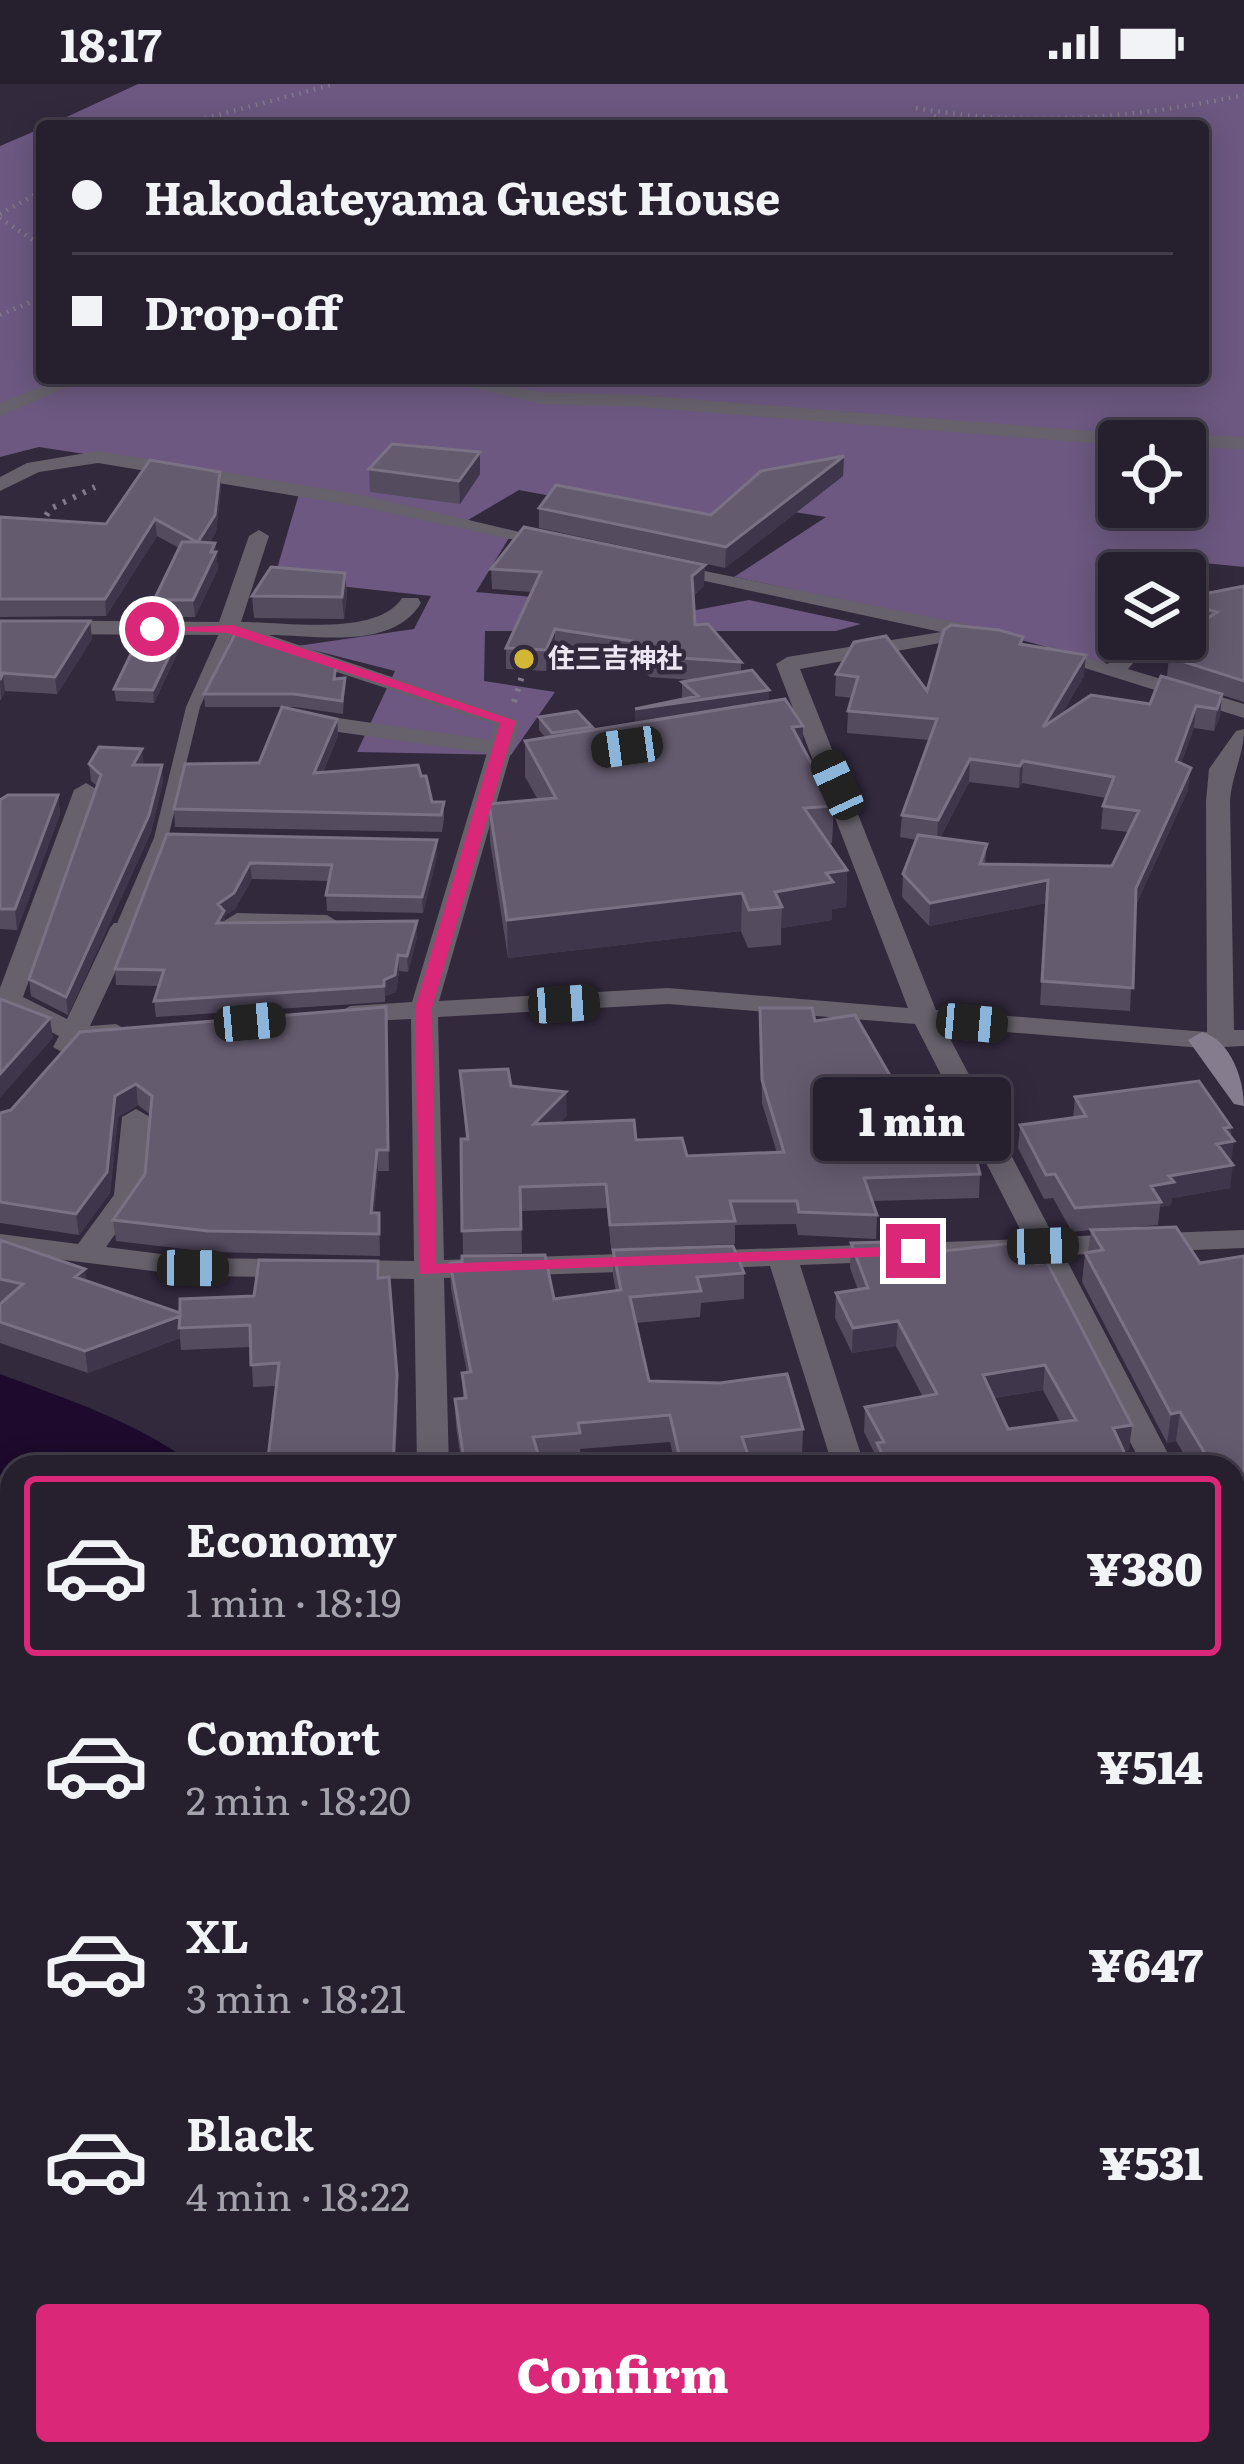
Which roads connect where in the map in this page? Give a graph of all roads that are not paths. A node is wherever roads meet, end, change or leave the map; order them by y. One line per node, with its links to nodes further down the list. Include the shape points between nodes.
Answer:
1 (65, 384): 3 (street)
2 (476, 384): 4 (street, via 576,402)
3 (0, 410)
4 (1244, 443)
5 (1, 494): 7 (street, via 34,467 98,457)
6 (259, 536): 13 (street)
7 (589, 550)
8 (634, 560): 14 (street)
9 (1241, 597): 10 (street)
10 (1206, 602)
11 (410, 603): 13 (street, via 395,622 370,628)
12 (0, 627): 13 (street)
13 (228, 628): 20 (street, via 508,721); 26 (lane, via 194,707 173,838)
14 (975, 633): 16 (street); 30 (street, via 787,664 807,707 795,722 837,785)
15 (1124, 660): 16 (street)
16 (1114, 671): 17 (street)
17 (1244, 711)
18 (294, 718): 20 (street)
19 (1244, 736): 22 (street, via 1222,769)
20 (502, 760): 28 (street, via 459,845 435,926)
21 (86, 790): 27 (street)
22 (1217, 891): 23 (street); 33 (street)
23 (1244, 895)
24 (237, 921): 25 (street)
25 (354, 924)
26 (123, 928): 32 (street)
27 (4, 998): 32 (street)
28 (424, 1008): 29 (street); 30 (street, via 668,996); 42 (street)
29 (331, 1015)
30 (926, 1019): 33 (street); 39 (street)
31 (146, 1030): 32 (street)
32 (77, 1035): 34 (street)
33 (1222, 1039): 35 (street)
34 (46, 1071)
35 (1244, 1098)
36 (136, 1117): 40 (street, via 128,1195)
37 (1244, 1240): 39 (street)
38 (0, 1243): 40 (street)
39 (1043, 1246): 41 (street); 45 (street)
40 (85, 1255): 42 (street, via 193,1268)
41 (782, 1257): 42 (street); 44 (street)
42 (426, 1270): 43 (street)
43 (433, 1455)
44 (845, 1455)
45 (1153, 1455)

